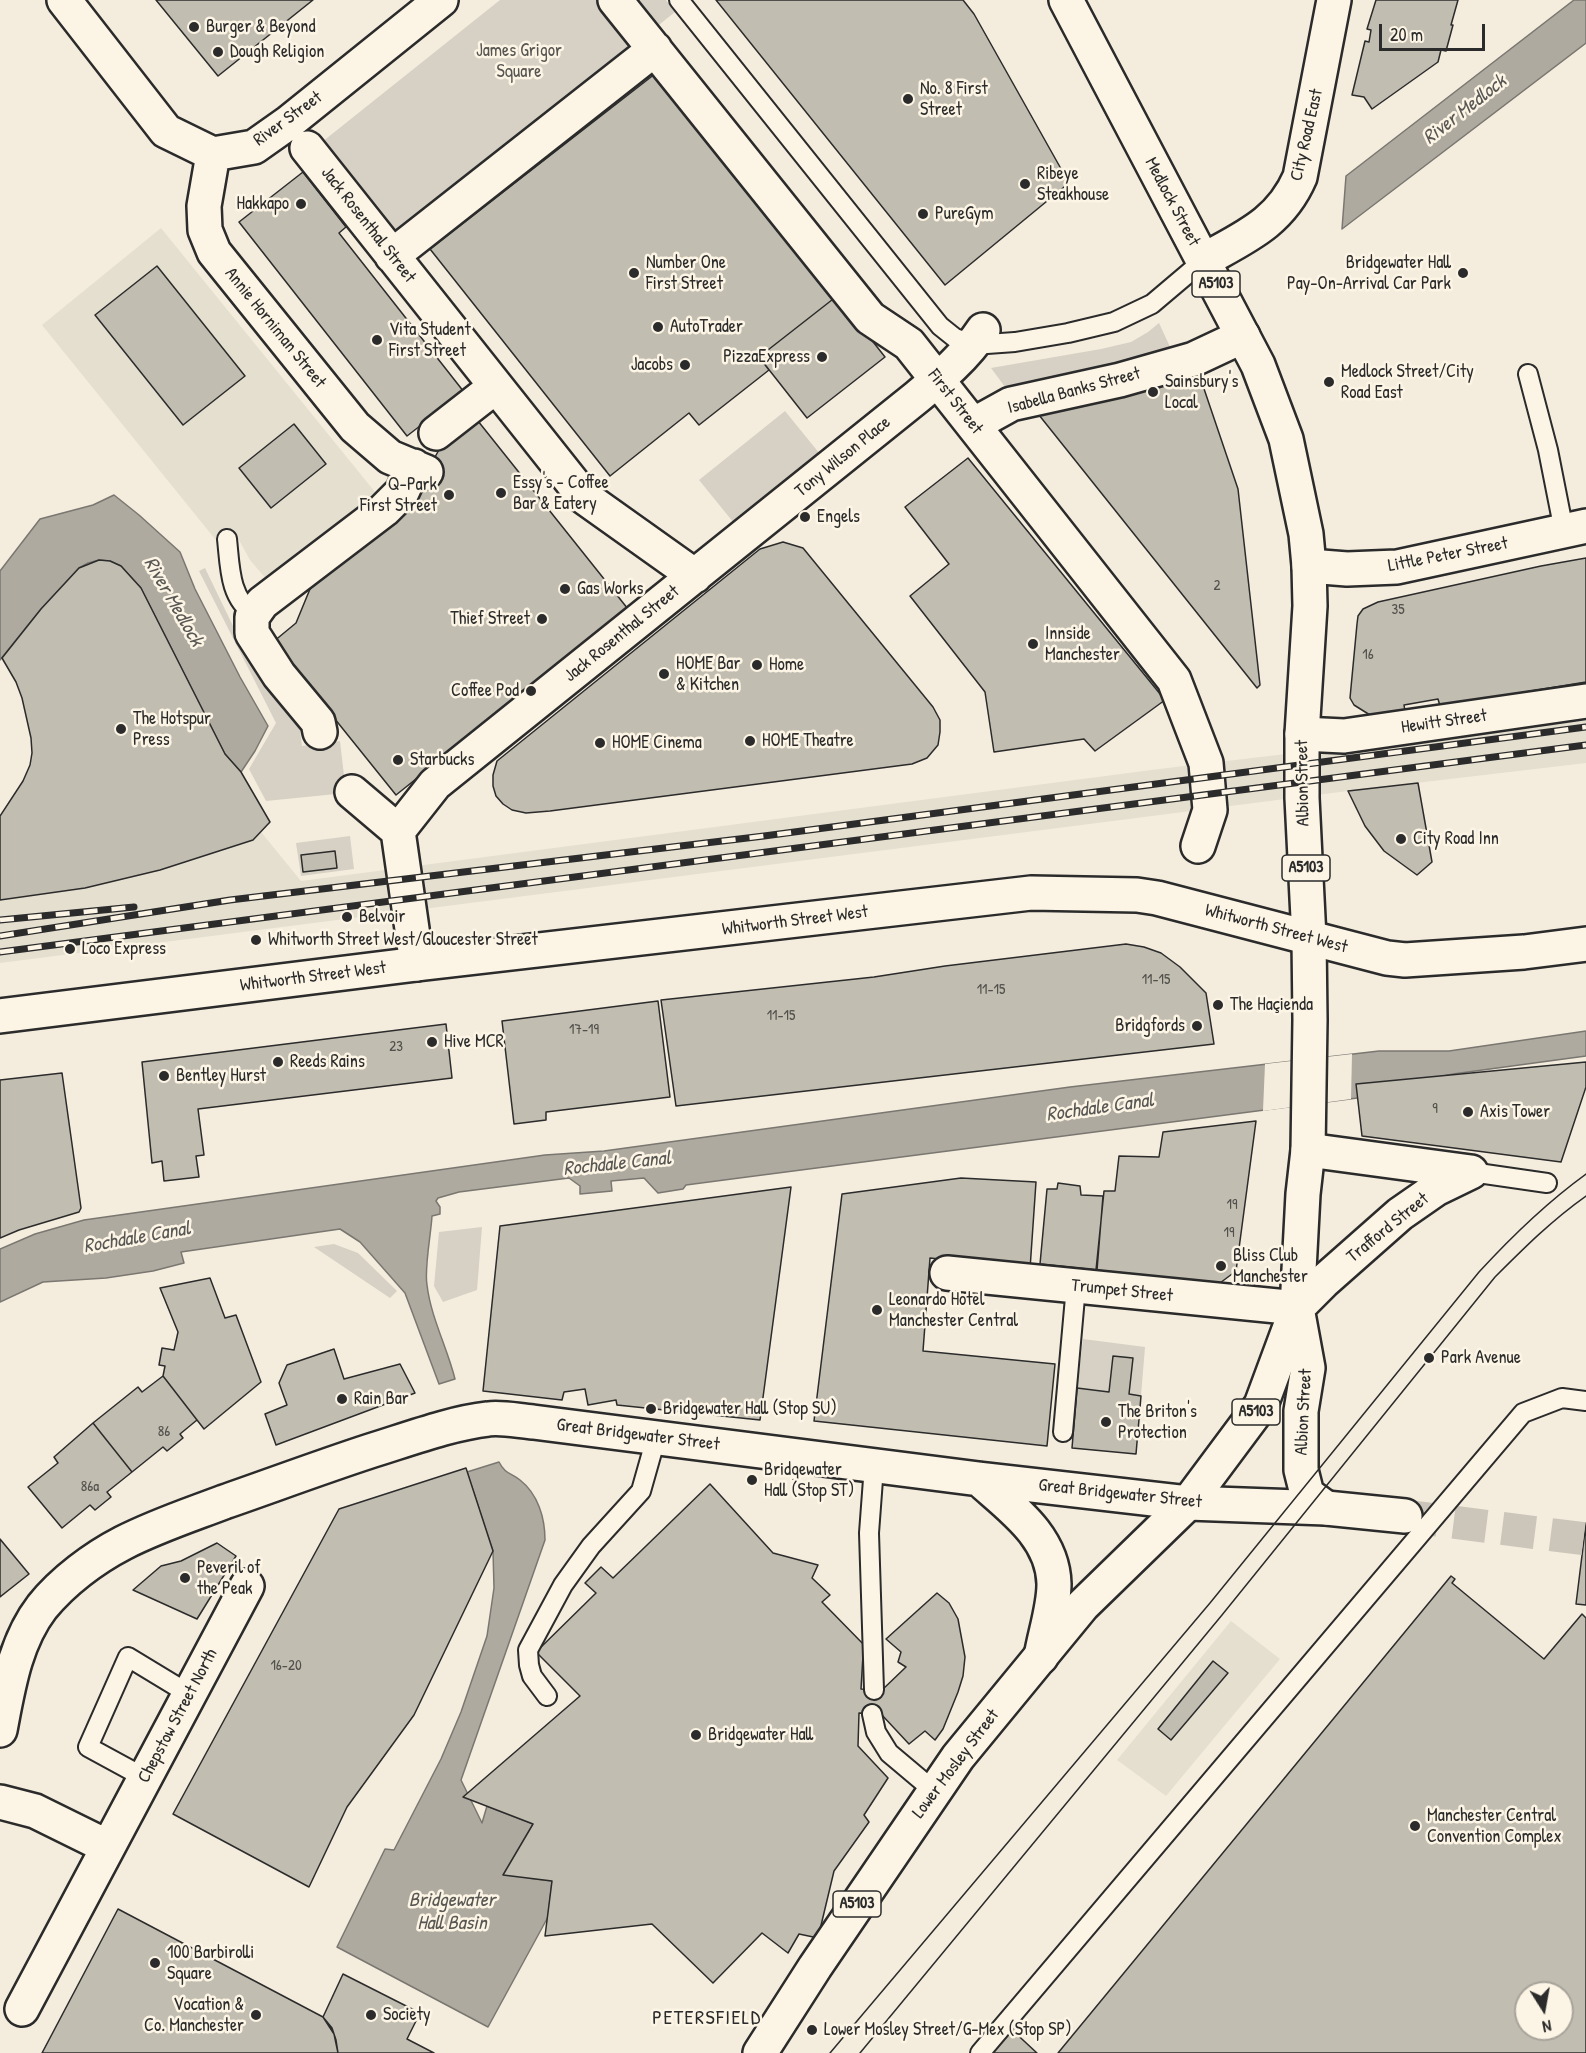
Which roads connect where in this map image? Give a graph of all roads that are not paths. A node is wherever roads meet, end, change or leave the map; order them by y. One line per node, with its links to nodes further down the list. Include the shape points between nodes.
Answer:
1 (64, 0): 9 (street, via 166,131)
2 (441, 0): 9 (street, River Street, via 254,147)
3 (615, 0): 7 (street, First Street)
4 (679, 0): 13 (lane, via 940,326 955,339)
5 (1066, 0): 11 (street, Medlock Street / A5103)
6 (1334, 0): 11 (street, City Road East, via 1300,177 1294,191 1286,204 1259,228)
7 (655, 50): 10 (street); 15 (street, First Street, via 870,318 909,344)
8 (308, 148): 10 (street, Jack Rosenthal Street)
9 (213, 153): 24 (street, Annie Horniman Street, via 204,206 205,230 214,252 355,427 390,457 420,469 384,510 262,603)
10 (392, 256): 16 (street, Jack Rosenthal Street)
11 (1204, 260): 12 (street, Medlock Street / A5103); 13 (lane, via 1152,304 1114,322 1015,342)
12 (1243, 336): 17 (street, Isabella Banks Street, via 1194,359 1011,404); 19 (street, Medlock Street / A5103)
13 (978, 338): 15 (street, Tony Wilson Place)
14 (1528, 374): 20 (lane, via 1548,450)
15 (938, 380): 17 (street, First Street); 23 (street, Tony Wilson Place)
16 (495, 387): 18 (street); 23 (street, Jack Rosenthal Street, via 584,497)
17 (974, 425): 30 (street, First Street, via 1174,680 1206,763 1210,810)
18 (436, 433)
19 (1286, 439): 22 (street, Albion Street / A5103)
20 (1575, 528): 22 (street, Little Peter Street, via 1397,567)
21 (227, 539): 24 (lane, via 230,578 239,600)
22 (1309, 566): 27 (street, Albion Street / A5103)
23 (695, 576): 29 (street, Jack Rosenthal Street, via 435,784)
24 (254, 614): 26 (street, via 252,633 258,644 310,710)
25 (1586, 701): 27 (street, Hewitt Street, via 1344,736)
26 (320, 732)
27 (1302, 734): 31 (street, Albion Street / A5103)
28 (352, 792): 29 (street)
29 (398, 831): 33 (street)
30 (1198, 846)
31 (1310, 938): 32 (street, Whitworth Street West, via 1406,960); 33 (street, Whitworth Street West, via 1157,898 1031,893); 35 (street, Albion Street / A5103)
32 (1586, 944)
33 (417, 964): 34 (street, Whitworth Street West)
34 (0, 1016)
35 (1308, 1150): 36 (street, Trafford Street); 40 (street, Albion Street / A5103)
36 (1471, 1172): 37 (lane); 40 (street, Trafford Street, via 1436,1189 1400,1214)
37 (1547, 1183)
38 (947, 1273): 39 (street, Trumpet Street)
39 (1076, 1286): 40 (street, Trumpet Street); 42 (lane)
40 (1297, 1308): 46 (street, Albion Street / A5103, via 1261,1405); 47 (street, Albion Street, via 1308,1368 1301,1411 1301,1470 1307,1494)
41 (1586, 1401): 62 (lane, via 1562,1398 1523,1413)
42 (1063, 1432)
43 (656, 1438): 44 (street, Great Bridgewater Street); 53 (lane, via 641,1491 591,1546 563,1585 528,1650 532,1676); 55 (street, Great Bridgewater Street, via 488,1419 440,1429 328,1465 167,1523 92,1562 43,1607 21,1644)
44 (874, 1466): 45 (street, Great Bridgewater Street); 51 (lane, via 869,1544)
45 (979, 1479): 46 (street, Great Bridgewater Street); 50 (street, via 1028,1523 1047,1553 1054,1584)
46 (1188, 1503): 47 (street, Great Bridgewater Street); 50 (street, Lower Mosley Street / A5103, via 1083,1605)
47 (1326, 1508): 48 (street, Great Bridgewater Street)
48 (1405, 1516)
49 (247, 1586): 52 (street, Chepstow Street North)
50 (1041, 1657): 57 (street, Lower Mosley Street / A5103)
51 (874, 1690)
52 (189, 1694): 56 (street, Chepstow Street North); 56 (lane, via 128,1657 88,1747)
53 (547, 1696)
54 (872, 1714): 57 (lane, via 876,1732 889,1753)
55 (0, 1731)
56 (145, 1778): 59 (street, Chepstow Street North)
57 (933, 1790): 61 (street, Lower Mosley Street / A5103)
58 (0, 1802): 59 (street, via 35,1811)
59 (108, 1847): 60 (street, Chepstow Street North)
60 (22, 2009)
61 (760, 2053)
62 (980, 2053)

